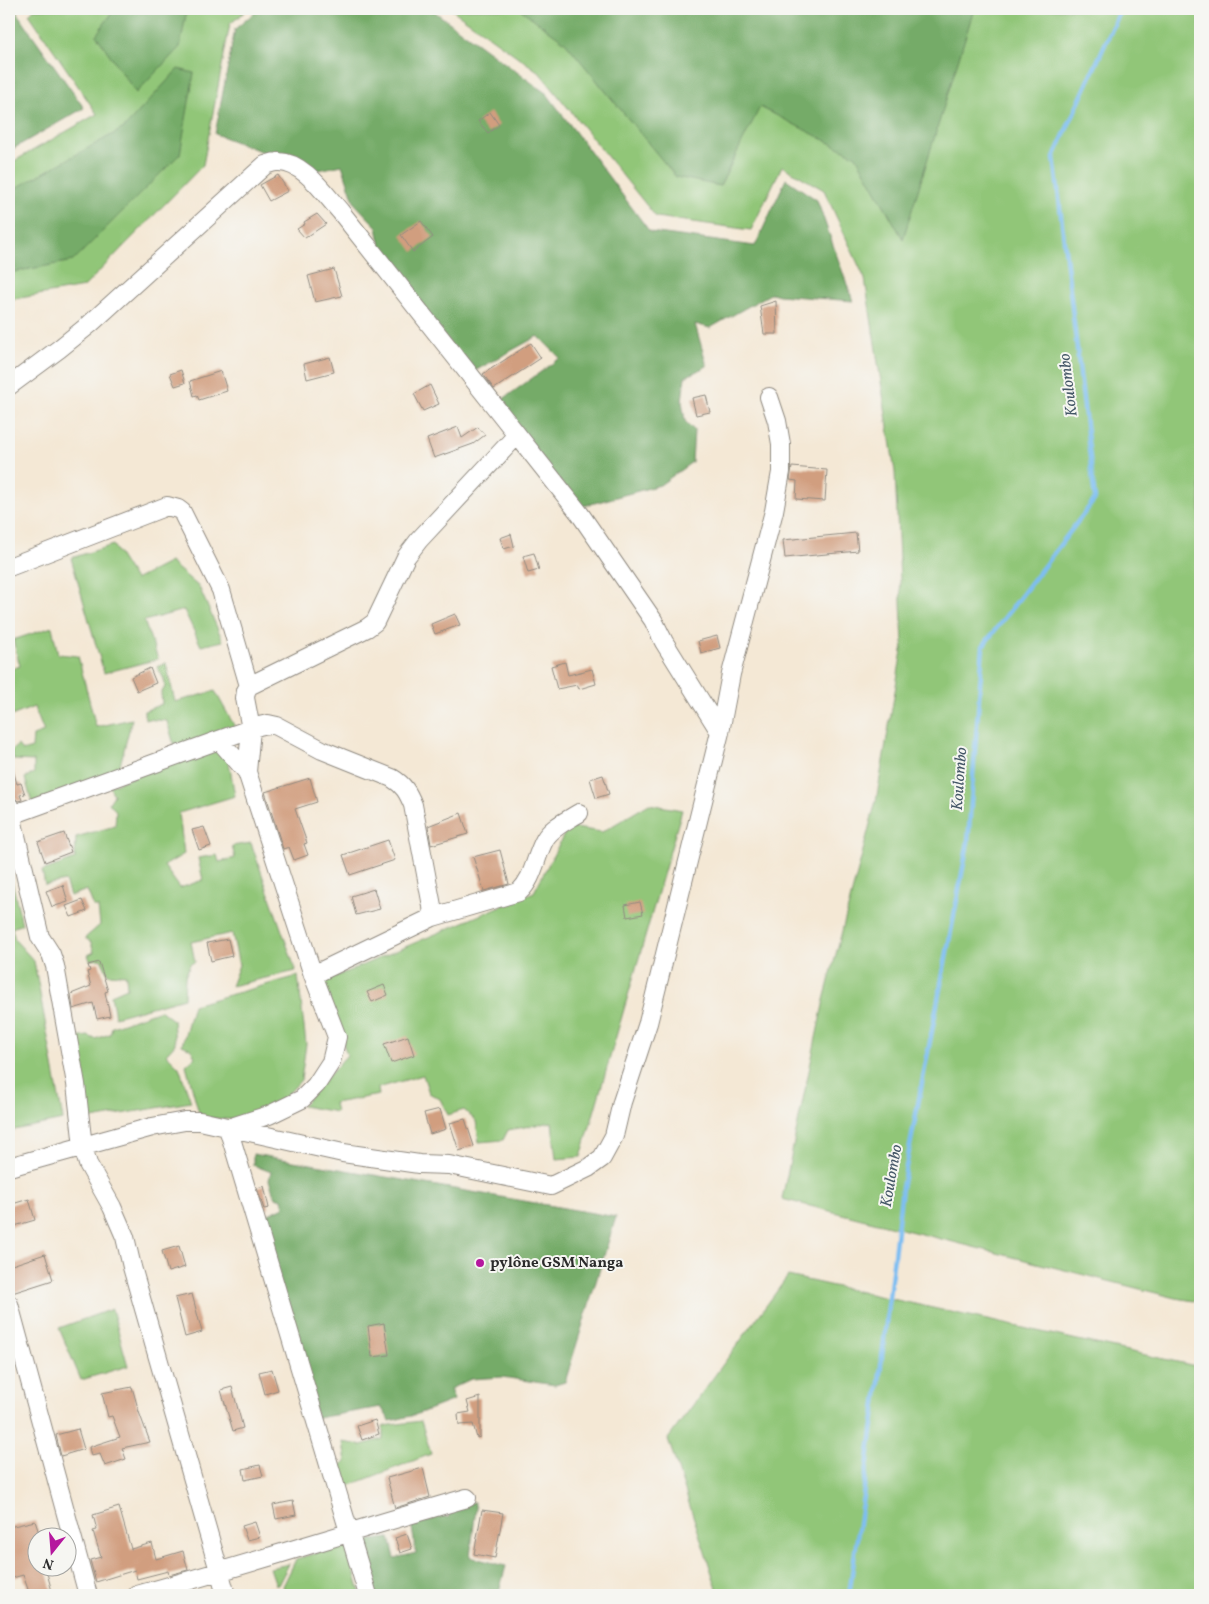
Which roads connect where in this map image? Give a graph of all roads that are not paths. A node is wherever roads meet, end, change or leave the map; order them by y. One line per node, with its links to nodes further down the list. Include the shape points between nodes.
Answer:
1 (9, 386): 3 (street, via 90,324 265,165 277,162 299,169 315,181)
2 (769, 397): 7 (street, via 781,444 780,472 774,511 731,674)
3 (517, 435): 5 (street, via 406,557 375,622); 7 (street, via 597,537 654,620 664,642)
4 (9, 567): 5 (street, via 167,506 178,509 221,590)
5 (248, 686): 6 (street, via 245,698)
6 (250, 729): 8 (street); 9 (street); 12 (street, via 268,724 277,726 322,750 402,784 413,805)
7 (720, 732): 14 (street, via 648,1023 614,1136 602,1158 551,1186 449,1165 344,1153)
8 (219, 740): 9 (street); 10 (street)
9 (247, 772): 13 (street)
10 (10, 812): 15 (street, via 40,937 56,966)
11 (579, 813): 12 (street, via 545,838 530,876 519,892)
12 (433, 917): 13 (street)
13 (313, 975): 14 (street, via 337,1037 331,1062 302,1099 269,1115)
14 (228, 1128): 15 (street, via 185,1121); 19 (street)
15 (83, 1147): 16 (street); 20 (street, via 88,1164 125,1237)
16 (9, 1167)
17 (9, 1304): 21 (street)
18 (467, 1498): 19 (street)
19 (349, 1532): 20 (street); 24 (street)
20 (220, 1573): 22 (street); 23 (street)
21 (88, 1595)
22 (137, 1595)
23 (226, 1595)
24 (368, 1595)

